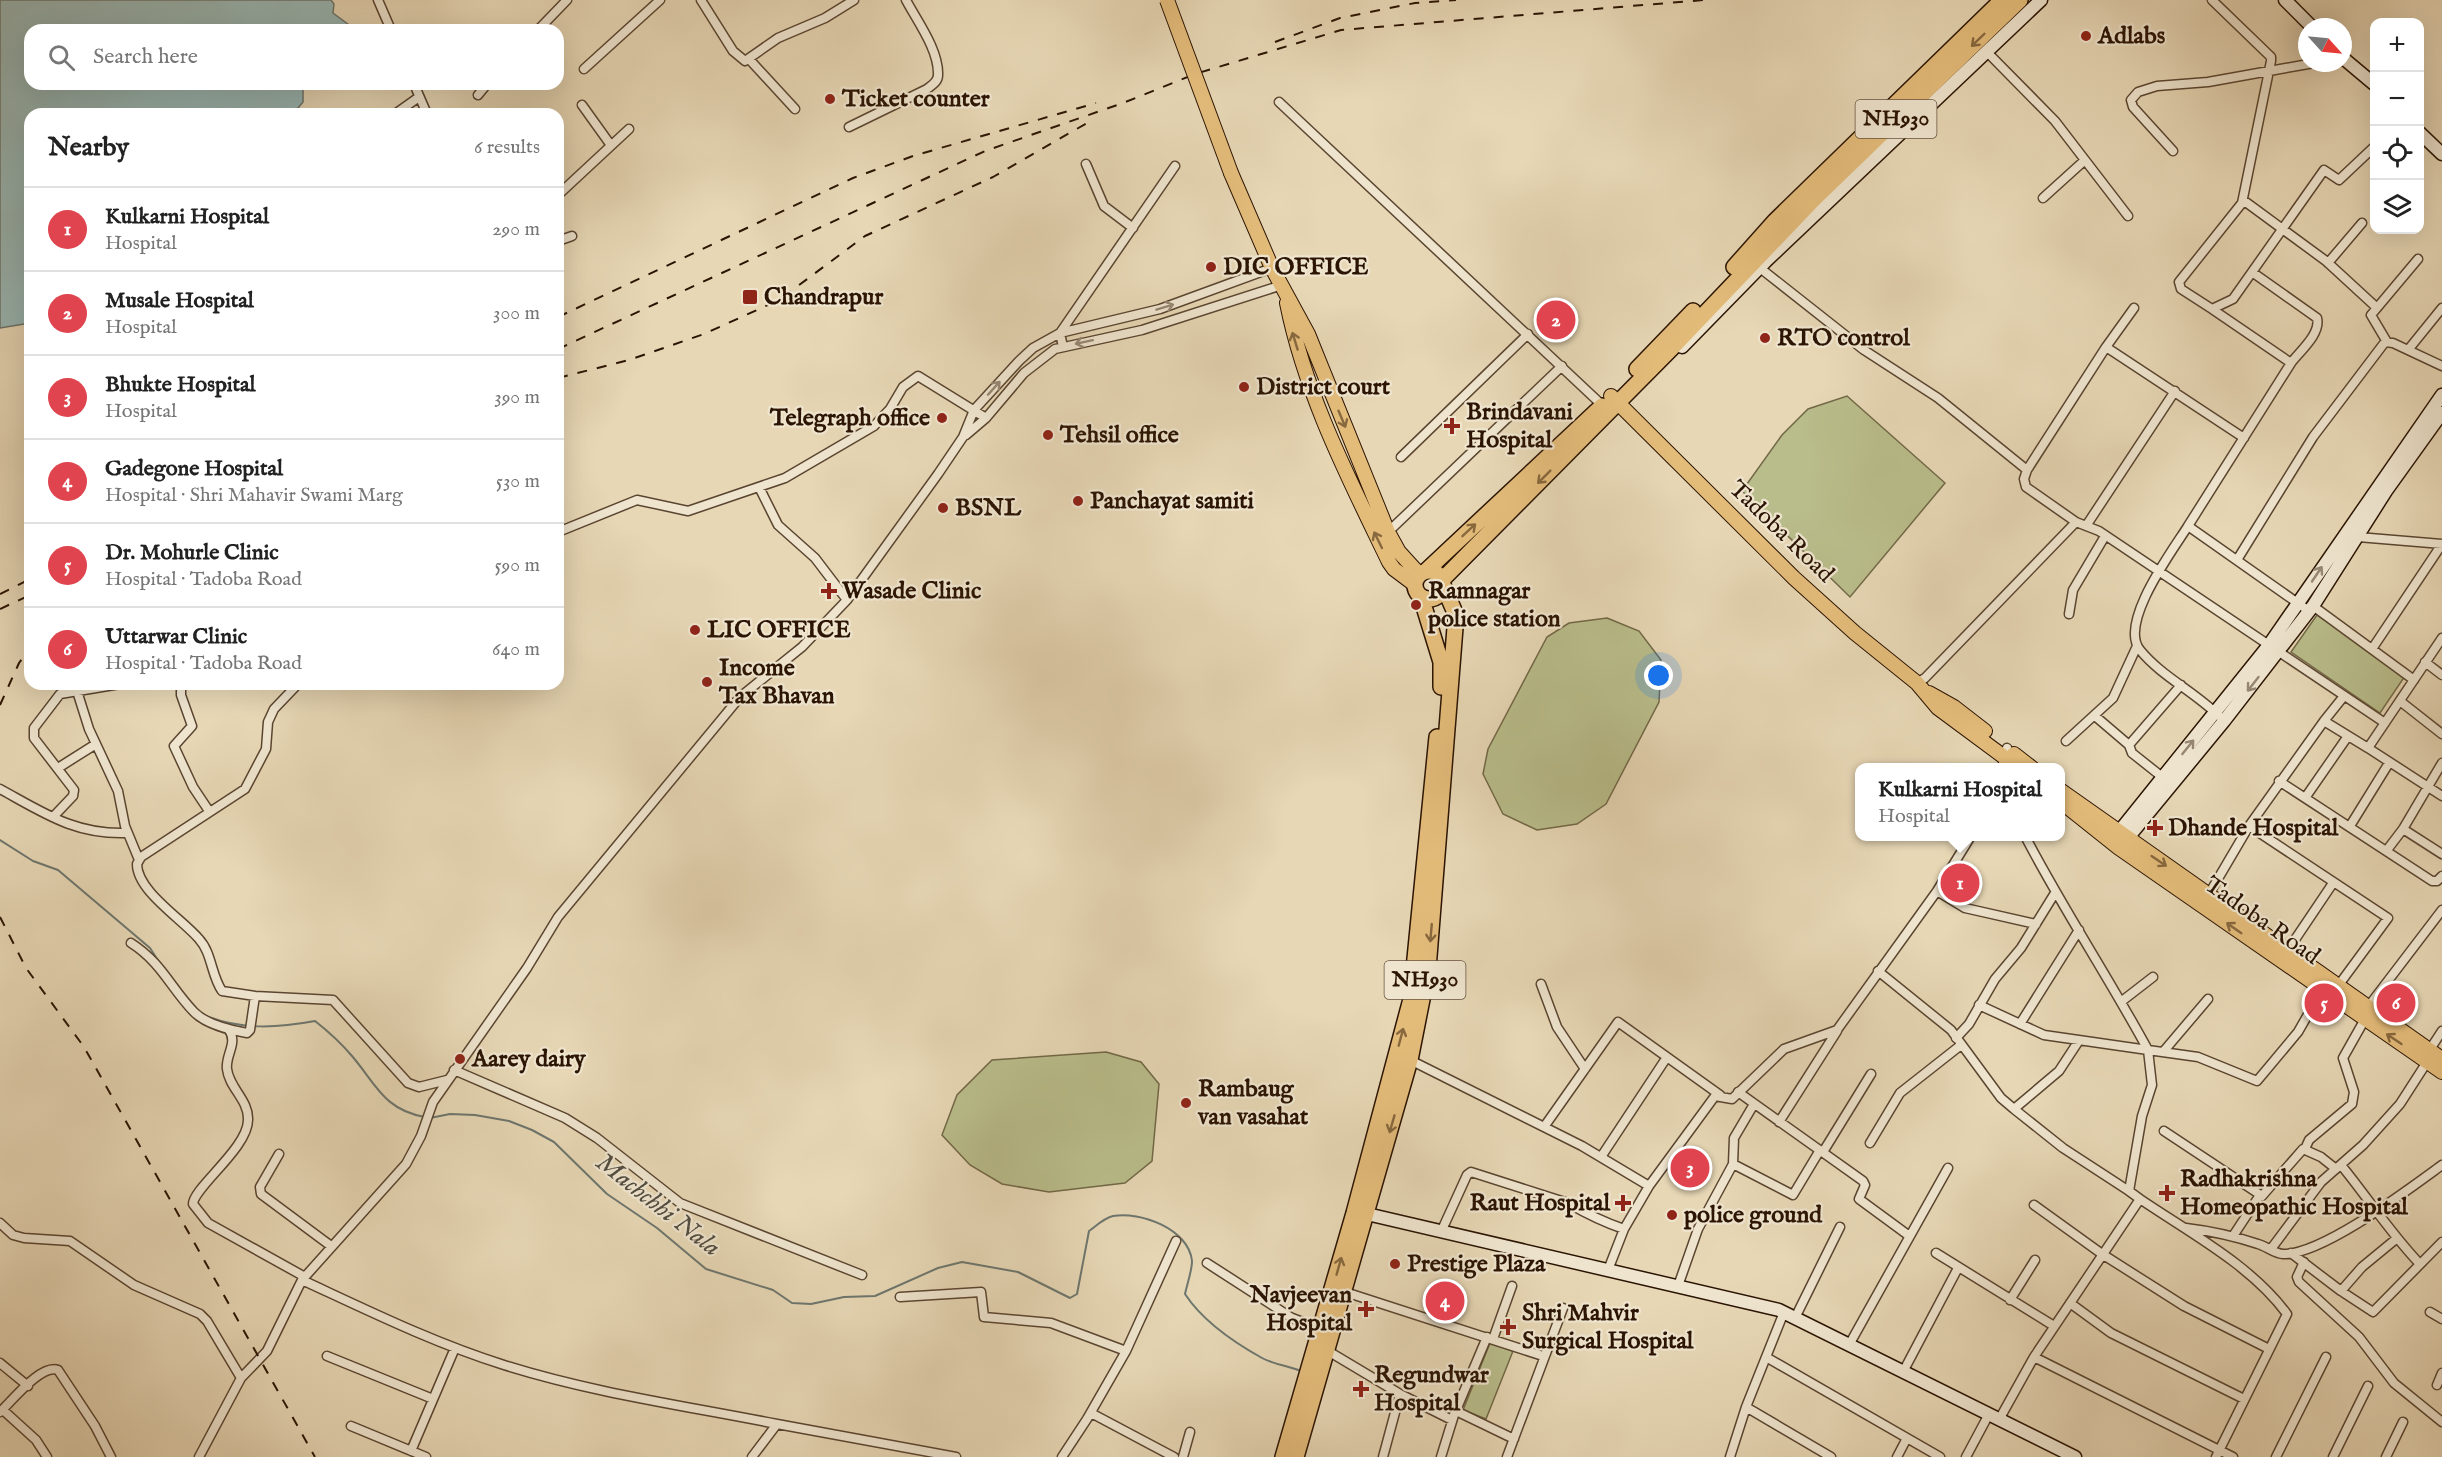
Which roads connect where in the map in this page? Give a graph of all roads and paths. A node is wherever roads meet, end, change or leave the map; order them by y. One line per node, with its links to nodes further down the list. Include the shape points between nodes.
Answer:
1 (378, 0): 14 (street)
2 (567, 0): 15 (street)
3 (660, 0): 20 (street)
4 (701, 0): 17 (street, via 733,51 745,62)
5 (906, 0): 32 (street, via 933,52 939,75 936,82)
6 (1167, 0): 53 (main road, bridge, via 1230,173)
7 (2002, 0): 73 (highway, NH930, via 1775,221)
8 (2020, 0): 70 (highway, NH930, one-way to 70, via 1774,239)
9 (2042, 0): 16 (street)
10 (2212, 0): 21 (street, via 2271,57)
11 (2285, 0): 13 (street)
12 (851, 1): 17 (street, via 825,18 778,38)
13 (2303, 18)
14 (388, 24)
15 (544, 24)
16 (1987, 52): 39 (street, via 2055,121); 54 (street)
17 (748, 59): 31 (street)
18 (2298, 65): 21 (street)
19 (2352, 66): 22 (street)
20 (584, 69)
21 (2269, 70): 36 (street, via 2138,92 2132,100 2133,107); 44 (street)
22 (2370, 81)
23 (416, 90): 26 (street)
24 (483, 90): 25 (street)
25 (478, 95)
26 (419, 97): 29 (street); 30 (street)
27 (1279, 102): 62 (street)
28 (582, 105): 35 (street)
29 (403, 108)
30 (424, 108)
31 (795, 109)
32 (849, 127)
33 (629, 129): 35 (street)
34 (2424, 136): 38 (street)
35 (610, 144): 42 (street)
36 (2173, 151)
37 (2370, 151): 48 (street, via 2339,180 2324,170)
38 (2442, 154)
39 (2085, 160): 43 (street); 45 (street)
40 (1086, 164): 47 (street, via 1104,206)
41 (1175, 166): 47 (street)
42 (564, 189)
43 (2043, 198)
44 (2243, 200): 48 (street); 60 (street, via 2179,282 2181,289)
45 (2128, 216)
46 (2362, 223): 52 (street)
47 (1132, 228): 61 (street)
48 (2282, 229): 52 (street); 55 (street)
49 (572, 236): 50 (street)
50 (564, 239)
51 (2418, 260): 57 (street)
52 (2328, 263): 57 (street)
53 (1272, 268): 56 (main road); 61 (street, one-way to 53, via 1160,309)
54 (1760, 268): 70 (street, via 1696,334); 81 (street, via 1864,350 1938,398)
55 (2252, 272): 60 (street, via 2233,298); 67 (street, via 2317,318 2315,333)
56 (1283, 287): 64 (street, one-way to 64, via 1142,330); 87 (main road, one-way to 87, via 1308,334); 93 (main road, one-way to 56, via 1394,569 1389,562 1342,464 1294,340)
57 (2376, 307): 63 (street, via 2372,318)
58 (2134, 308): 65 (street)
59 (2442, 308): 66 (street)
60 (2212, 309): 67 (street)
61 (1060, 333): 64 (street); 74 (street, one-way to 61, via 1018,361)
62 (1528, 334): 68 (street); 80 (street)
63 (2387, 342): 66 (street); 91 (street, via 2313,437)
64 (1063, 347): 76 (street, via 1044,356 1024,373)
65 (2106, 347): 71 (street); 81 (street)
66 (2408, 350): 69 (street)
67 (2291, 363): 78 (street)
68 (1562, 366): 73 (street); 87 (street)
69 (2442, 366)
70 (1652, 369): 73 (highway, NH930)
71 (2175, 391): 78 (street); 84 (street)
72 (2442, 395): 79 (street)
73 (1610, 401): 93 (highway, NH930, one-way to 73); 94 (highway, NH930, one-way to 94); 107 (main road, Tadoba Road, via 1794,578)
74 (974, 410): 76 (street); 77 (street); 82 (street, via 918,375 903,387 874,426 803,469)
75 (2442, 412): 79 (street)
76 (986, 418): 77 (street)
77 (963, 437): 95 (street)
78 (2244, 438): 85 (street)
79 (2405, 456): 89 (street); 96 (street, one-way to 79)
80 (1401, 457)
81 (2027, 470): 83 (street, via 2026,487)
82 (759, 487): 86 (street, via 688,511 637,500); 95 (street, via 778,525 815,558)
83 (2076, 522): 84 (street); 107 (street, via 1925,678)
84 (2086, 526): 88 (street)
85 (2188, 526): 91 (street); 92 (street)
86 (564, 530)
87 (1388, 532): 93 (main road)
88 (2105, 536): 92 (street); 98 (street, via 2073,590)
89 (2358, 537): 90 (street); 97 (street)
90 (2442, 544): 102 (street)
91 (2237, 560): 96 (street)
92 (2159, 573): 100 (street, via 2135,621); 101 (street)
93 (1420, 581): 94 (highway, via 1436,572); 94 (highway, NH930, via 1428,599 1437,596); 208 (highway, NH930, one-way to 93, via 1414,983 1443,673)
94 (1442, 583): 180 (highway, NH930, one-way to 180, via 1456,615 1428,969)
95 (847, 600): 182 (street, via 802,647 740,697 558,917 527,968)
96 (2298, 603): 97 (street); 101 (street)
97 (2311, 609): 101 (street); 102 (street)
98 (2070, 614)
99 (2442, 638): 103 (street)
100 (2137, 646): 106 (street); 114 (street, via 2113,698)
101 (2273, 649): 112 (street); 115 (street)
102 (2372, 649): 105 (street)
103 (2426, 662): 104 (street); 105 (street)
104 (2442, 675)
105 (2414, 680): 113 (street)
106 (2181, 685): 115 (street); 122 (street)
107 (1922, 688): 124 (main road, Tadoba Road, via 1938,708)
108 (83, 690): 111 (street)
109 (181, 690): 137 (street, via 192,726 174,746)
110 (292, 690): 137 (street, via 274,709 268,722 266,749 250,782 241,793)
111 (77, 691): 121 (street); 128 (street, via 64,692 56,698 33,732)
112 (2344, 696): 116 (street); 117 (street)
113 (2400, 701): 117 (street); 118 (street)
114 (2095, 716): 120 (street); 122 (street)
115 (2220, 717): 129 (street)
116 (2324, 721): 119 (street); 130 (street)
117 (2385, 723): 123 (street)
118 (2442, 734)
119 (2348, 736): 123 (street); 135 (street)
120 (2066, 741)
121 (96, 744): 128 (street); 142 (street, via 121,797)
122 (2130, 745): 129 (street, via 2132,753)
123 (2367, 748): 125 (street)
124 (2004, 757): 126 (main road, Tadoba Road)
125 (2389, 762): 131 (street); 140 (street)
126 (2019, 763)
127 (2442, 763): 131 (street)
128 (58, 768): 138 (street, via 75,793)
129 (2166, 781): 143 (street)
130 (2279, 781): 135 (street); 139 (street)
131 (2427, 786): 134 (street); 141 (street)
132 (0, 789): 138 (street)
133 (2065, 793): 143 (main road, Tadoba Road)
134 (2442, 796)
135 (2305, 798): 140 (street)
136 (2065, 804): 143 (main road, Tadoba Road)
137 (209, 811): 148 (street)
138 (53, 817): 142 (street, via 92,833)
139 (2249, 825): 150 (street); 153 (street)
140 (2350, 826): 146 (street)
141 (2403, 829): 146 (street); 147 (street)
142 (127, 833): 148 (street)
143 (2119, 840): 153 (main road, Tadoba Road, one-way to 153); 163 (main road, Tadoba Road, one-way to 143)
144 (1968, 841): 151 (street)
145 (2027, 841): 152 (street)
146 (2387, 850): 149 (street, via 2432,880)
147 (2442, 854)
148 (139, 860): 164 (street, via 139,877 149,891 204,944 222,991)
149 (2442, 876)
150 (2333, 883): 158 (street); 162 (street, via 2389,920)
151 (1937, 891): 155 (street, via 1965,908); 159 (street)
152 (2055, 893): 155 (street); 156 (street)
153 (2209, 894): 158 (main road, Tadoba Road)
154 (2442, 910): 168 (street)
155 (2036, 924): 167 (street)
156 (2079, 930): 166 (street); 169 (street)
157 (131, 943): 170 (street, via 153,958 195,1012)
158 (2288, 950): 162 (main road, Tadoba Road)
159 (1878, 971): 171 (street); 173 (street, via 1951,1030)
160 (2153, 977): 166 (street)
161 (1541, 984): 181 (street, via 1557,1027)
162 (2338, 986): 168 (main road, Tadoba Road)
163 (2322, 990): 168 (main road, Tadoba Road); 176 (street, via 2298,1032 2257,1081 2198,1057)
164 (255, 996): 170 (street, via 250,1030 247,1033); 185 (street, via 333,1000 408,1083 419,1087)
165 (2208, 999): 176 (street)
166 (2122, 1001): 175 (street)
167 (1979, 1005): 169 (street); 173 (street)
168 (2366, 1013): 178 (main road, Tadoba Road); 194 (street, via 2343,1058 2354,1092 2352,1104 2309,1140)
169 (2020, 1024): 174 (street, via 2044,1035)
170 (228, 1029): 231 (street, via 233,1040 228,1073 247,1107 248,1129 193,1198 193,1204 208,1223)
171 (1837, 1030): 186 (street, via 1784,1049); 190 (street)
172 (2442, 1031): 178 (street)
173 (1959, 1041): 189 (street, via 2001,1098); 193 (street, via 1900,1093)
174 (2078, 1042): 175 (street); 189 (street, via 2059,1071)
175 (2148, 1050): 176 (street); 203 (street, via 2152,1085 2142,1116)
176 (2163, 1052)
177 (1667, 1057): 181 (street, via 1618,1022); 187 (street); 197 (street)
178 (2427, 1057): 179 (main road, Tadoba Road); 183 (main road, Tadoba Road); 200 (street, via 2400,1104)
179 (2442, 1059)
180 (1410, 1060): 191 (street); 208 (highway, NH930, one-way to 208)
181 (1585, 1069): 191 (street)
182 (454, 1070): 185 (street); 230 (street, via 565,1118 680,1203)
183 (2442, 1072)
184 (1871, 1074): 195 (street)
185 (447, 1080): 219 (street, via 397,1176)
186 (1738, 1092): 187 (street, via 1732,1099); 188 (street)
187 (1723, 1097): 202 (street, via 1715,1096)
188 (1754, 1104): 190 (street); 198 (street, via 1733,1141)
189 (2014, 1109): 203 (street, via 2063,1148)
190 (1779, 1122): 195 (street)
191 (1544, 1127): 197 (street)
192 (2164, 1131): 204 (street)
193 (1870, 1143)
194 (2305, 1149): 200 (street); 204 (street)
195 (1821, 1151): 198 (street, via 1793,1195); 214 (street, via 1864,1182 1859,1199)
196 (279, 1154): 219 (street, via 260,1187 261,1194)
197 (1601, 1157): 202 (street)
198 (1733, 1164): 233 (street, via 1698,1229)
199 (2442, 1165): 207 (street)
200 (2338, 1167): 207 (street); 220 (street, via 2307,1200)
201 (1948, 1168): 214 (street)
202 (1649, 1186): 212 (street)
203 (2129, 1191): 205 (street)
204 (2260, 1195): 215 (street)
205 (2140, 1199): 211 (street); 223 (street)
206 (2034, 1205): 223 (street)
207 (2378, 1210): 216 (street); 222 (street, via 2331,1238)
208 (1360, 1214): 213 (street); 235 (highway, NH930); 244 (highway, NH930, one-way to 208)
209 (0, 1223): 260 (street, via 13,1235 24,1238 70,1240 134,1285 200,1314)
210 (1840, 1227): 241 (street)
211 (2184, 1228): 215 (street); 248 (street, via 2251,1276 2287,1314)
212 (1624, 1229): 213 (street, via 1578,1212 1568,1203 1471,1172); 229 (street)
213 (1440, 1232): 229 (street)
214 (1908, 1235): 246 (street)
215 (2233, 1236): 220 (street)
216 (2396, 1239): 227 (street); 234 (street, via 2362,1267)
217 (1176, 1240): 249 (street)
218 (2442, 1242): 227 (street)
219 (331, 1246): 231 (street)
220 (2271, 1250): 222 (street)
221 (1936, 1253): 228 (street)
222 (2291, 1253): 225 (street)
223 (2102, 1254): 238 (street); 248 (street, via 2184,1306)
224 (2035, 1260): 237 (street)
225 (2304, 1262): 234 (street); 275 (street, via 2297,1277 2299,1282 2359,1337 2394,1383)
226 (1207, 1263): 244 (street, via 1292,1318)
227 (2420, 1264): 234 (street, via 2373,1312)
228 (1958, 1268): 237 (street); 258 (street)
229 (1608, 1270): 233 (street)
230 (862, 1275)
231 (303, 1279): 247 (street); 260 (street, via 267,1350)
232 (1512, 1286): 245 (street)
233 (1678, 1286): 241 (street)
234 (2341, 1291)
235 (1345, 1292): 245 (street); 250 (highway, NH930)
236 (900, 1297): 249 (street, via 981,1292 984,1317 1050,1323)
237 (2010, 1300): 243 (street)
238 (2070, 1303): 243 (street); 267 (street, via 2111,1333)
239 (1563, 1308): 252 (street)
240 (2430, 1312): 242 (street)
241 (1790, 1315): 246 (street); 253 (street)
242 (2442, 1320)
243 (2054, 1326): 254 (street)
244 (1320, 1329): 257 (highway, NH930)
245 (1490, 1338): 252 (street); 270 (street)
246 (1849, 1345): 258 (street)
247 (455, 1348): 266 (street); 276 (street, via 557,1380)
248 (2269, 1349): 267 (street)
249 (1126, 1351): 271 (street)
250 (1328, 1351): 257 (highway, NH930); 264 (street)
251 (327, 1356): 266 (street)
252 (1544, 1356): 279 (street)
253 (1766, 1357): 268 (street); 280 (street)
254 (2034, 1357): 272 (street); 282 (street)
255 (2326, 1357): 304 (street)
256 (0, 1363): 262 (street)
257 (1317, 1365): 265 (highway, NH930)
258 (1903, 1372): 272 (street)
259 (2442, 1374): 261 (street)
260 (241, 1378): 285 (street)
261 (2437, 1384)
262 (28, 1386): 269 (street); 284 (street, via 41,1371 58,1370)
263 (2368, 1386): 305 (street)
264 (1400, 1394): 273 (street); 294 (street)
265 (1307, 1396): 292 (highway, NH930); 293 (highway, NH930)
266 (433, 1399): 281 (street)
267 (2244, 1399): 282 (street)
268 (1746, 1407): 297 (street); 298 (street)
269 (2, 1411): 283 (street, via 36,1440)
270 (1456, 1411): 273 (street); 279 (street)
271 (1091, 1413): 289 (street); 290 (street)
272 (1995, 1416): 301 (street); 302 (street)
273 (1452, 1420): 295 (street)
274 (2403, 1422): 306 (street)
275 (2442, 1422)
276 (777, 1424): 287 (street); 288 (street)
277 (351, 1426): 281 (street)
278 (1190, 1432): 291 (street)
279 (1514, 1438): 296 (street)
280 (1907, 1438): 299 (street); 300 (street)
281 (411, 1451): 286 (street)
282 (2218, 1454): 303 (street)
283 (48, 1457)
284 (111, 1457)
285 (199, 1457)
286 (426, 1457)
287 (752, 1457)
288 (956, 1457)
289 (1062, 1457)
290 (1174, 1457)
291 (1184, 1457)
292 (1283, 1457)
293 (1296, 1457)
294 (1383, 1457)
295 (1441, 1457)
296 (1507, 1457)
297 (1730, 1457)
298 (1831, 1457)
299 (1897, 1457)
300 (1940, 1457)
301 (1966, 1457)
302 (2075, 1457)
303 (2233, 1457)
304 (2276, 1457)
305 (2333, 1457)
306 (2386, 1457)

